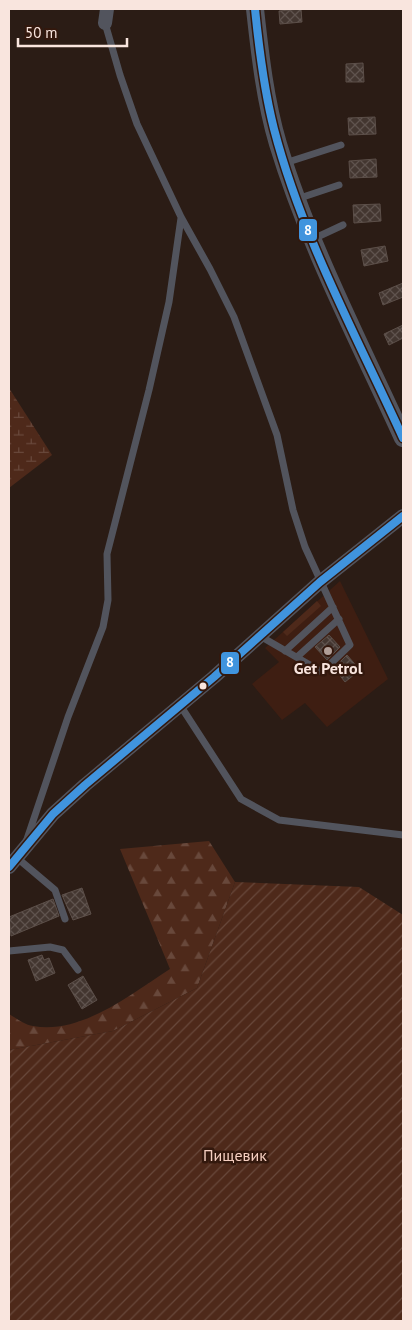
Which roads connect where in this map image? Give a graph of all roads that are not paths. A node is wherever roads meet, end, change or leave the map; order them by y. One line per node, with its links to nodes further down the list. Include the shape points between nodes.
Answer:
1 (106, 9): 3 (street)
2 (255, 9): 5 (street, via 267,99)
3 (105, 23): 8 (lane, via 138,124)
4 (341, 145): 5 (lane)
5 (285, 163): 7 (street)
6 (339, 185): 7 (lane)
7 (297, 199): 10 (street)
8 (181, 217): 13 (lane, via 234,317 276,435 293,510); 21 (lane, via 169,302 107,554 108,600 103,626)
9 (343, 225): 10 (lane)
10 (313, 239): 11 (street)
11 (403, 438)
12 (403, 516): 13 (street)
13 (320, 582): 14 (lane); 16 (street)
14 (333, 607): 15 (lane); 17 (lane)
15 (339, 619): 18 (lane); 18 (lane, via 350,645 322,672)
16 (260, 636): 17 (lane); 19 (street)
17 (286, 651): 18 (lane)
18 (297, 657)
19 (180, 705): 20 (lane, via 241,799 279,820); 21 (street, via 72,796)
20 (403, 835)
21 (16, 857): 22 (lane, via 55,890)
22 (65, 919)
23 (9, 951): 24 (lane, via 50,947 63,950)
24 (78, 970)

